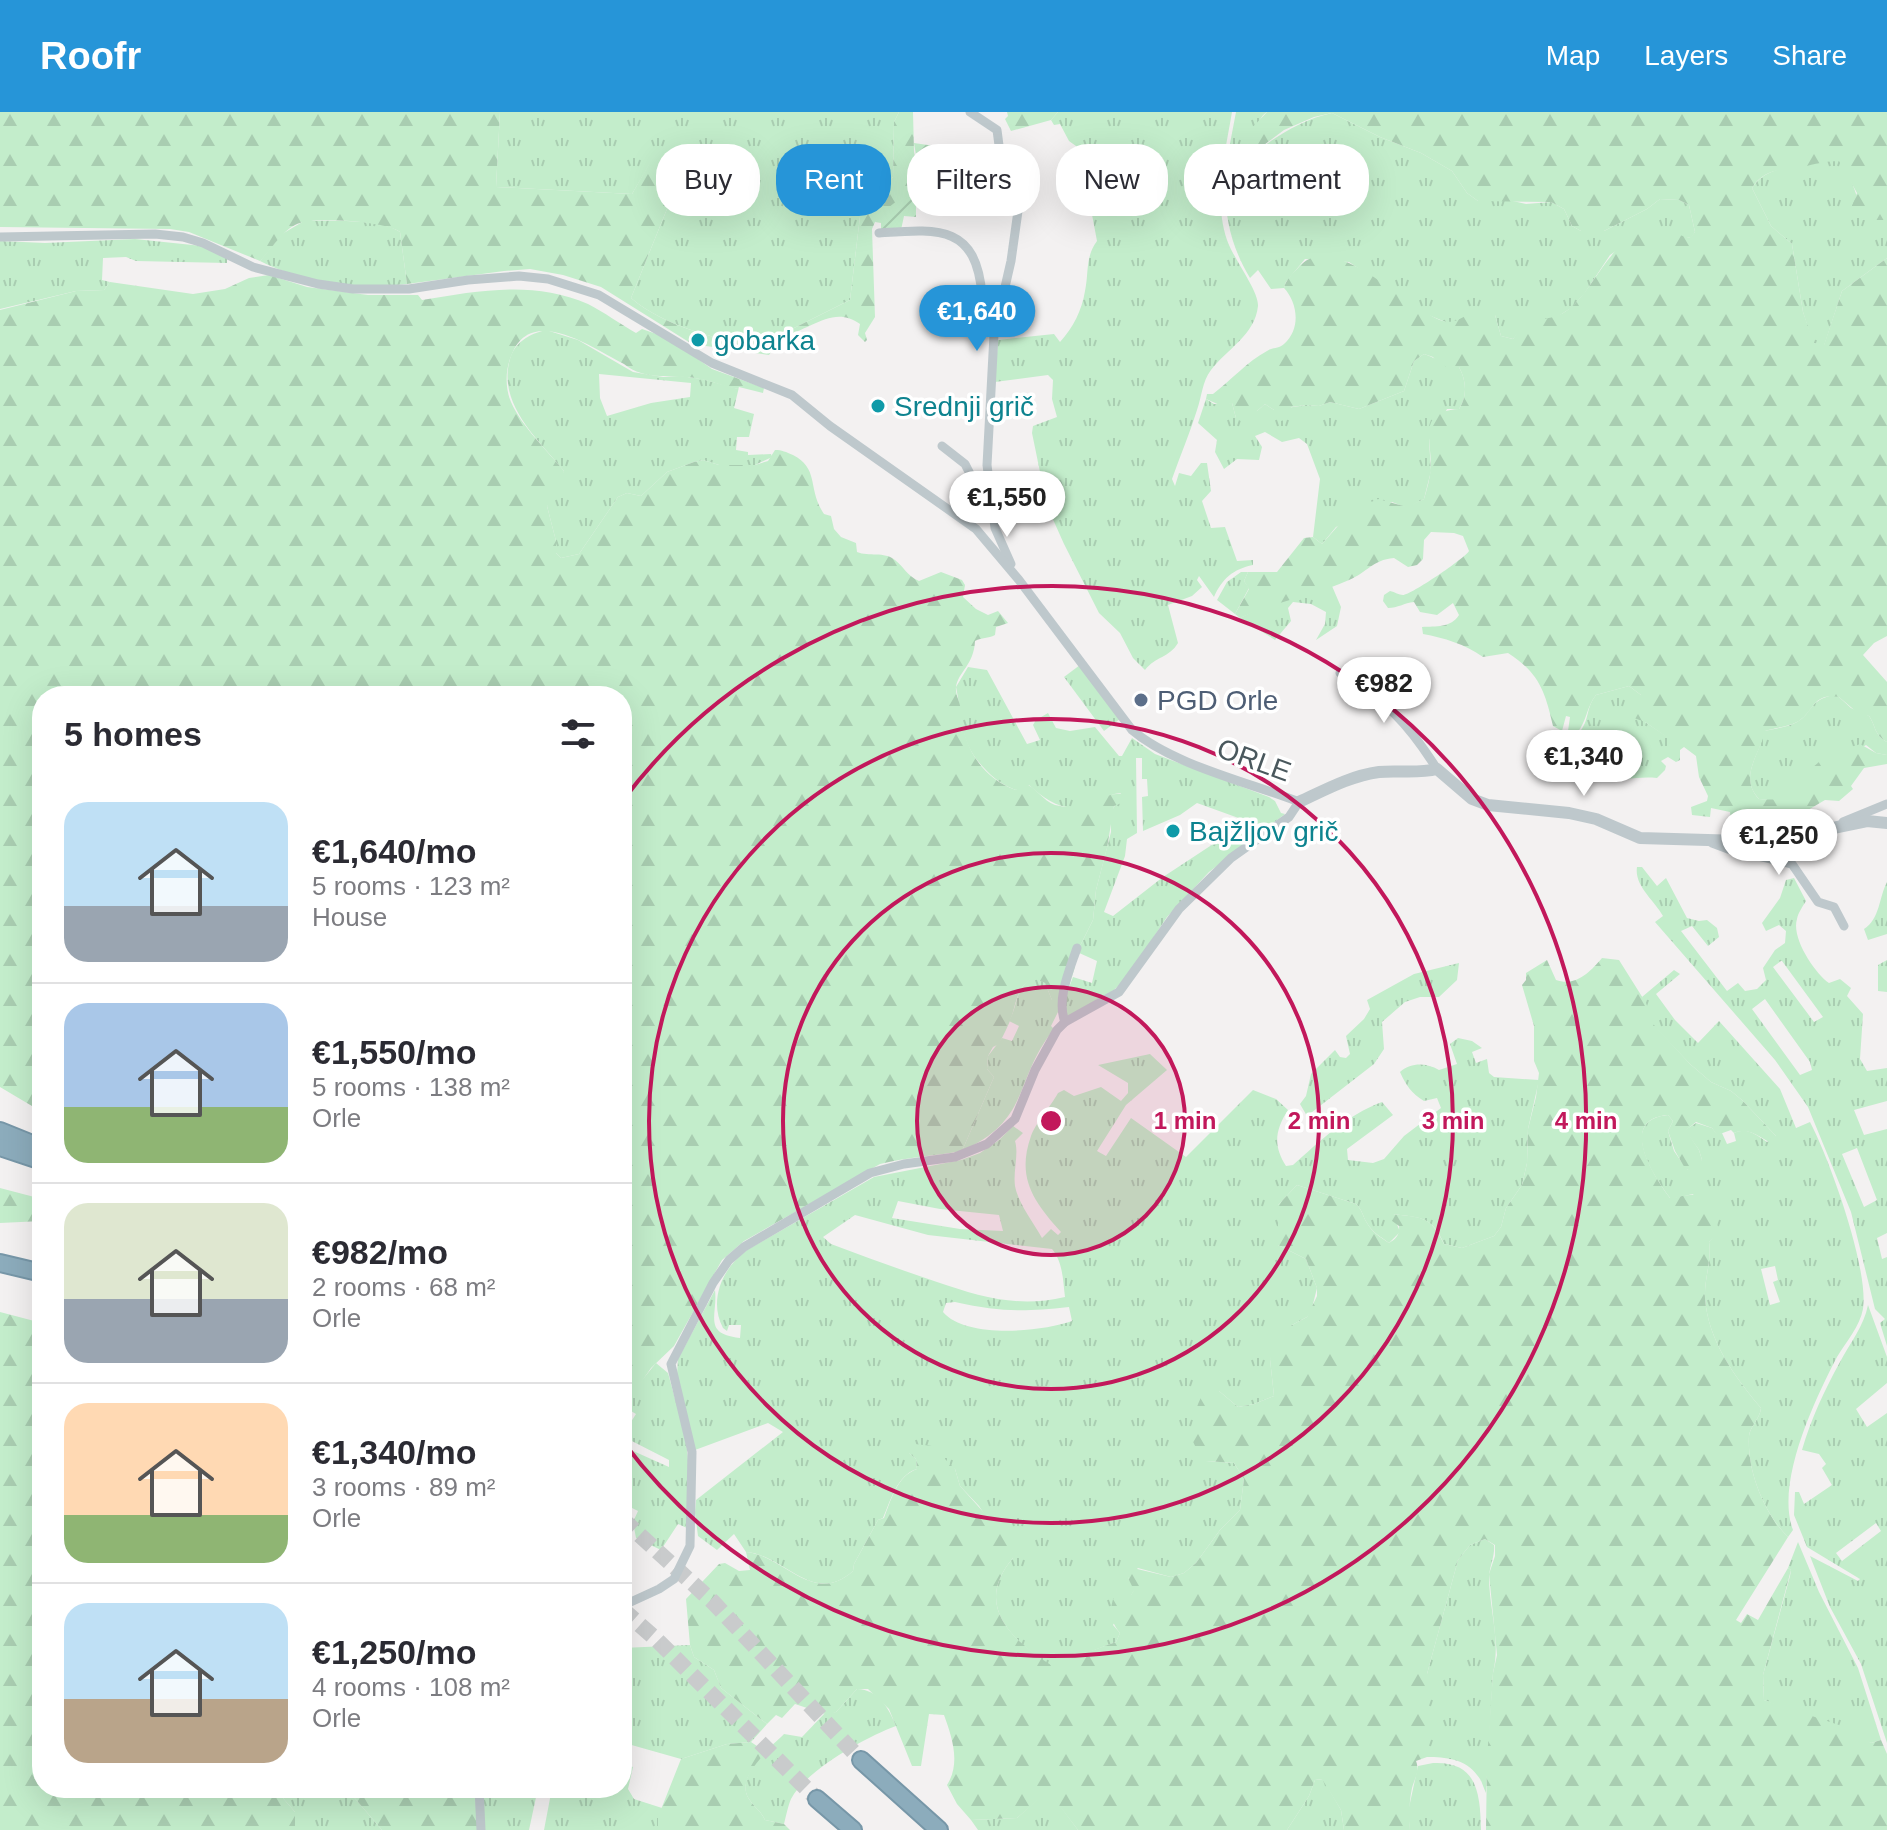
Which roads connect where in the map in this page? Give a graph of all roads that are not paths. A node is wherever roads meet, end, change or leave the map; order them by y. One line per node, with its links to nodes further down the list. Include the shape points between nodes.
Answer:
1 (970, 112): 4 (street, via 997,130 1019,204)
2 (879, 233): 4 (street, via 922,230 967,246 975,255 984,318)
3 (0, 237): 7 (street, ORLE, via 183,237 253,267 353,289 409,289 495,276 548,279 599,295 712,363 792,395)
4 (994, 335): 6 (street, via 987,465)
5 (942, 446): 6 (street, via 965,464)
6 (994, 523): 7 (street, via 992,534); 8 (street)
7 (982, 535): 8 (street, ORLE)
8 (1019, 580): 11 (street, ORLE, via 1132,730 1149,744)
9 (1340, 673): 10 (street, via 1396,713)
10 (1437, 769): 11 (street, ORLE, via 1369,775); 15 (street, via 1472,799 1488,805 1569,813 1640,838)
11 (1299, 802): 18 (street, via 1289,817 1231,858 1179,909 1119,992)
12 (1887, 804): 14 (street)
13 (1887, 823): 14 (street, via 1867,821)
14 (1825, 830): 15 (street)
15 (1709, 842): 16 (street, via 1792,864 1818,902 1834,907)
16 (1844, 926)
17 (1077, 948): 18 (street, via 1064,987)
18 (1065, 1022): 25 (street, via 1047,1045 1015,1119 987,1144 955,1157 870,1173 729,1260 671,1364 692,1452 690,1546 674,1579)
19 (0, 1131): 20 (highway)
20 (32, 1144)
21 (0, 1147): 22 (highway)
22 (32, 1158)
23 (0, 1263): 24 (highway)
24 (32, 1271)
25 (632, 1601)
26 (861, 1760): 31 (highway)
27 (479, 1798): 29 (street)
28 (817, 1799): 30 (highway)
29 (481, 1830)
30 (853, 1830)
31 (939, 1830)

